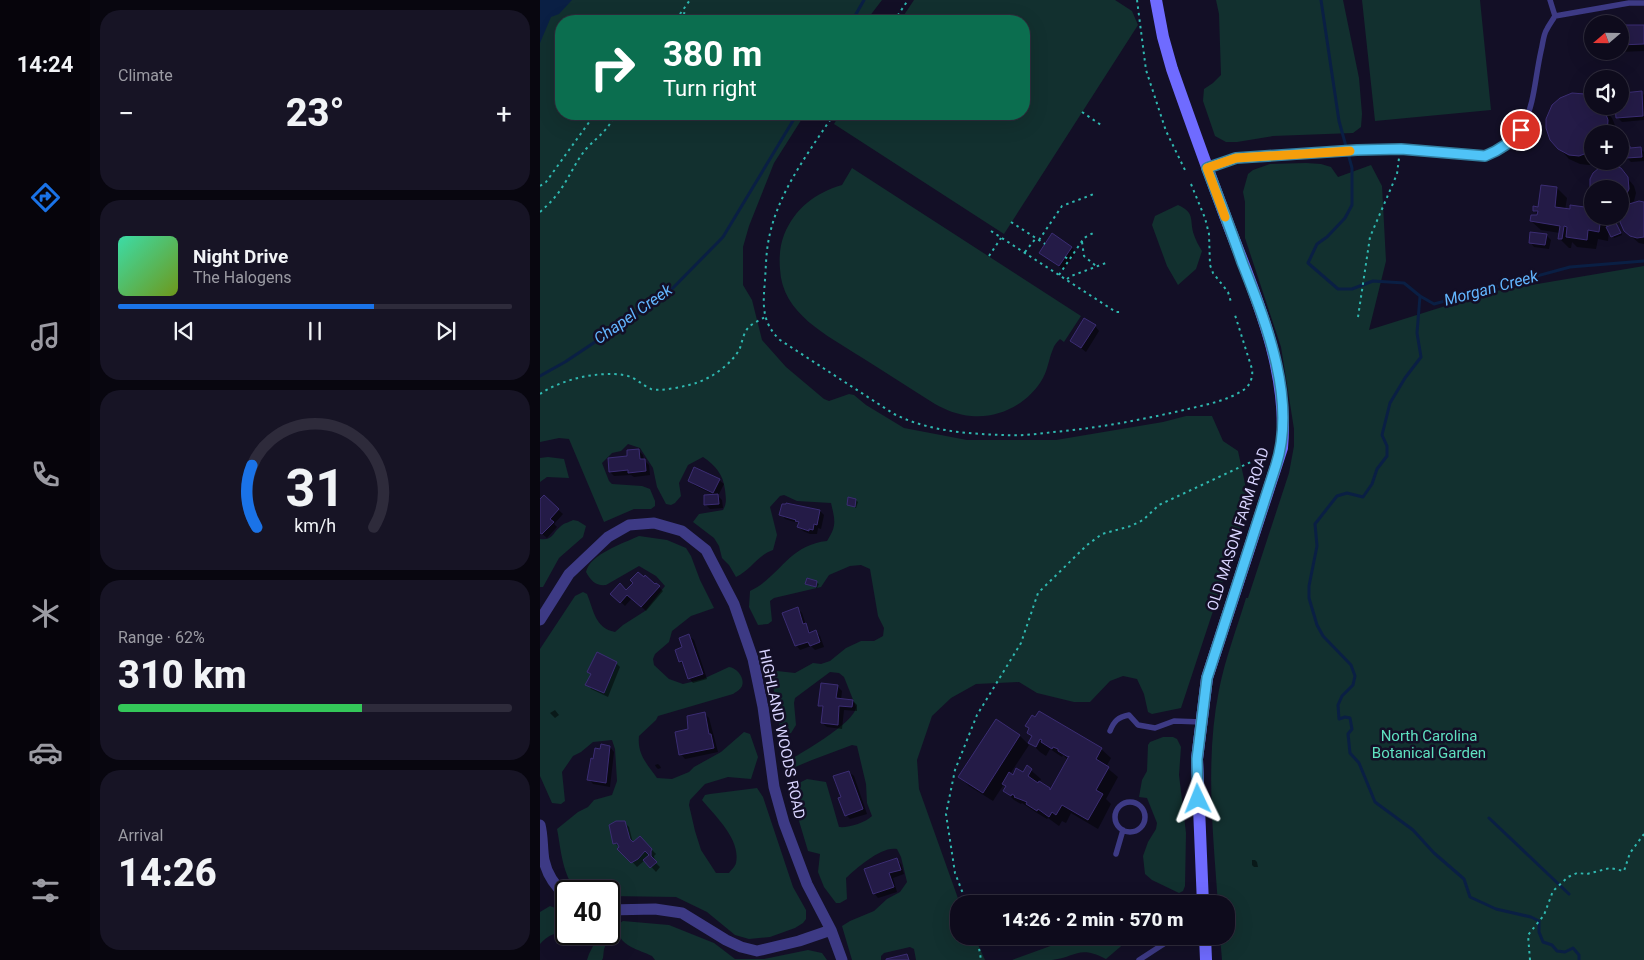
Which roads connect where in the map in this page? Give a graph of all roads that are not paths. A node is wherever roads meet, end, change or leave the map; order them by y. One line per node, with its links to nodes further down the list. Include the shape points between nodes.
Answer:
1 (1156, 0): 5 (street, OLD MASON FARM ROAD, via 1172,69)
2 (1550, 0): 4 (lane)
3 (1644, 3): 4 (lane)
4 (1555, 16): 5 (lane, via 1546,30 1532,104 1521,130 1498,151 1485,156 1401,149 1357,150 1236,158)
5 (1207, 168): 7 (street, OLD MASON FARM ROAD, via 1274,354 1283,403 1284,432 1282,448 1207,678)
6 (540, 620): 15 (street, HIGHLAND WOODS ROAD, via 569,574 608,537 630,525 654,523 682,531 706,550 734,604 753,659 774,787 784,823 807,884)
7 (1202, 722): 8 (lane, via 1174,721 1155,728 1138,725 1129,715 1113,722); 13 (street, OLD MASON FARM ROAD, via 1197,759)
8 (1110, 730)
9 (540, 825): 12 (street, via 544,860)
10 (1123, 830): 10 (lane, via 1132,832 1144,824 1144,810 1136,803 1126,802 1118,808 1115,818); 11 (lane)
11 (1116, 854)
12 (555, 885)
13 (1203, 895)
14 (620, 910): 15 (street, via 655,909 682,913 733,944 757,950)
15 (831, 930): 18 (street, HIGHLAND WOODS ROAD)
16 (1162, 945): 19 (lane)
17 (1205, 945): 20 (street)
18 (842, 960)
19 (1139, 960)
20 (1206, 960)

